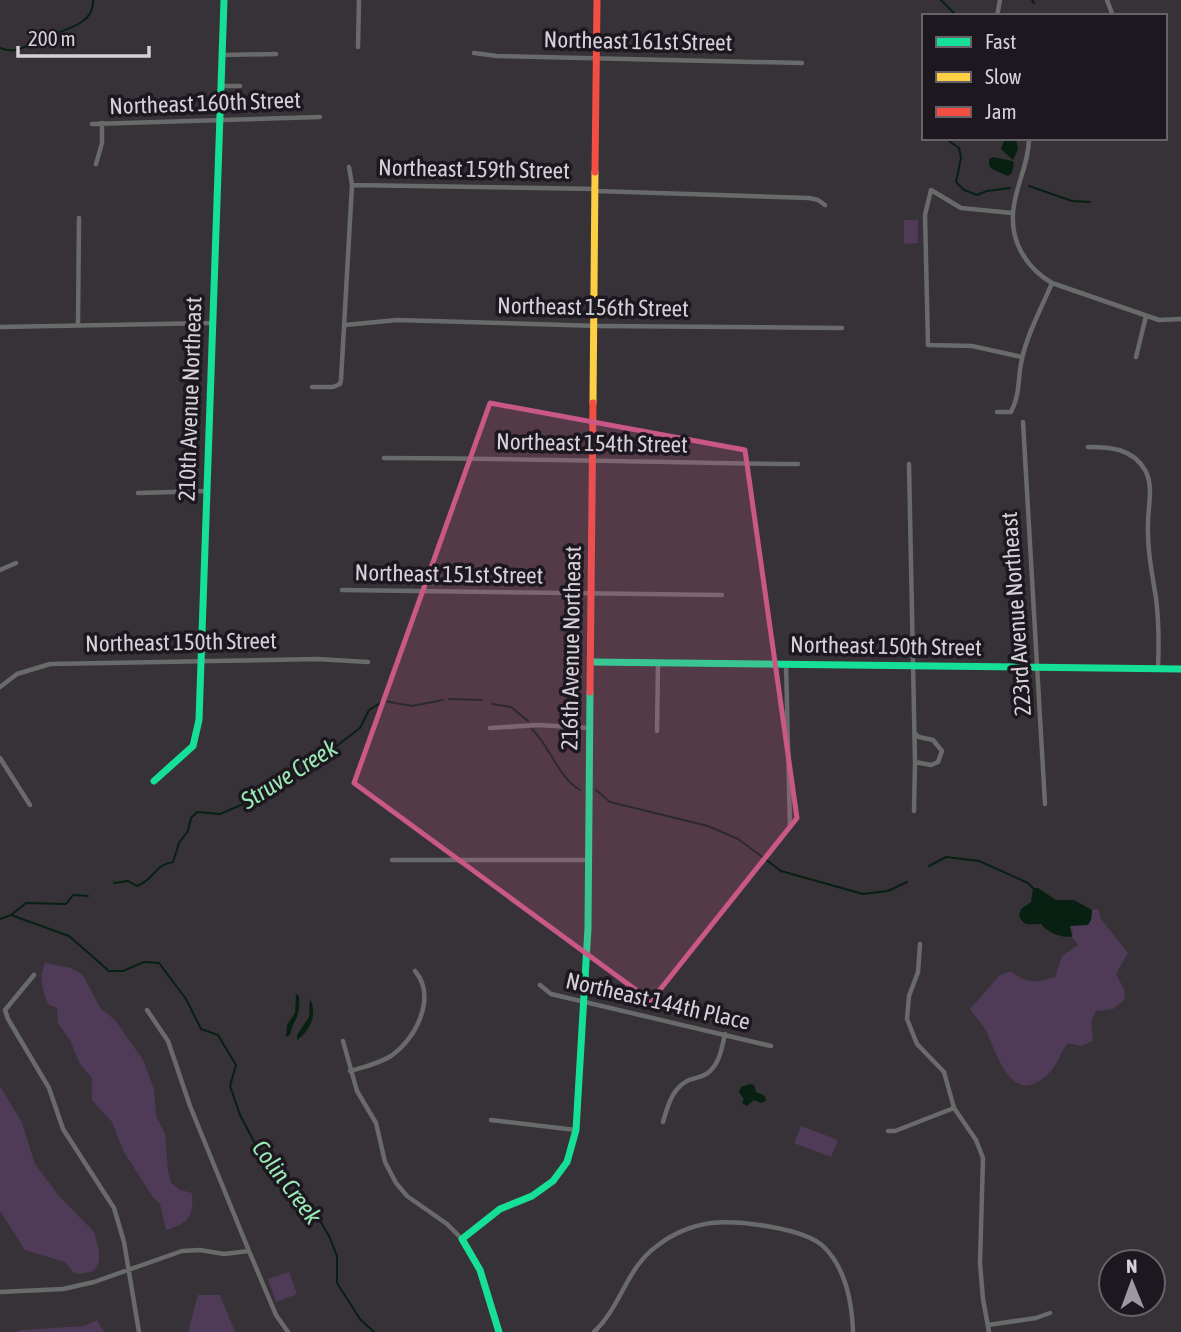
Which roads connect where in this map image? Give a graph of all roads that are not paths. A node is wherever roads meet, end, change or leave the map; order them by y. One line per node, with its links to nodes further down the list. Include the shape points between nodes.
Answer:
1 (224, 0): 7 (street, 210th Avenue Northeast)
2 (359, 0): 4 (street)
3 (597, 0): 8 (street, 216th Avenue Northeast)
4 (358, 47)
5 (474, 53): 8 (street, Northeast 161st Street)
6 (276, 54): 7 (street)
7 (222, 55): 10 (street, 210th Avenue Northeast)
8 (597, 57): 9 (street, Northeast 161st Street); 20 (street, 216th Avenue Northeast)
9 (802, 63)
10 (222, 86): 11 (street); 13 (street, 210th Avenue Northeast)
11 (240, 86)
12 (320, 117): 13 (street, Northeast 160th Street)
13 (220, 121): 15 (street, Northeast 160th Street); 27 (street, 210th Avenue Northeast)
14 (92, 124): 15 (street, Northeast 160th Street)
15 (102, 124): 17 (street)
16 (1029, 140): 22 (street)
17 (96, 164)
18 (349, 167): 19 (street)
19 (352, 185): 20 (street, Northeast 159th Street); 29 (street)
20 (596, 190): 21 (street, Northeast 159th Street, via 809,198); 30 (street, 216th Avenue Northeast)
21 (825, 205)
22 (1012, 213): 24 (street, via 1022,254); 33 (street, via 961,208 931,190 925,215 928,345 972,346)
23 (79, 218): 28 (street)
24 (1052, 283): 25 (street); 33 (street)
25 (1146, 316): 26 (street); 34 (street)
26 (1181, 319)
27 (212, 323): 28 (street); 43 (street, 210th Avenue Northeast)
28 (78, 325): 31 (street)
29 (345, 325): 30 (street, Northeast 156th Street, via 397,320); 35 (street, via 340,384)
30 (594, 325): 32 (street, Northeast 156th Street); 40 (street, 216th Avenue Northeast)
31 (0, 327)
32 (842, 328)
33 (1022, 357): 36 (street, via 1014,405 1006,414)
34 (1136, 357)
35 (312, 387)
36 (997, 412)
37 (1023, 422): 56 (street, 223rd Avenue Northeast)
38 (1088, 447): 57 (street, via 1129,453 1149,478 1147,536 1157,610)
39 (384, 458): 40 (street, Northeast 154th Street)
40 (593, 460): 41 (street, Northeast 154th Street); 48 (street, 216th Avenue Northeast)
41 (799, 464)
42 (909, 464): 55 (street)
43 (206, 491): 44 (street); 53 (street, 210th Avenue Northeast)
44 (138, 493)
45 (16, 563): 46 (street)
46 (0, 570)
47 (342, 590): 48 (street, Northeast 151st Street)
48 (592, 594): 49 (street, Northeast 151st Street); 51 (street, 216th Avenue Northeast)
49 (722, 595)
50 (368, 662): 53 (street, Northeast 150th Street)
51 (591, 662): 52 (street, Northeast 150th Street); 61 (street, 216th Avenue Northeast)
52 (658, 662): 54 (street, Northeast 150th Street); 62 (street)
53 (200, 663): 59 (street, Northeast 150th Street, via 50,664 17,674); 66 (street, 210th Avenue Northeast, via 199,720 193,746)
54 (786, 663): 55 (street, Northeast 150th Street); 70 (street)
55 (911, 666): 56 (street, Northeast 150th Street); 63 (street)
56 (1038, 667): 57 (street, Northeast 150th Street); 67 (street, 223rd Avenue Northeast)
57 (1158, 669): 58 (street, Northeast 150th Street)
58 (1181, 669)
59 (0, 687)
60 (490, 728): 61 (street)
61 (590, 728): 72 (street, 216th Avenue Northeast)
62 (657, 731)
63 (914, 732): 65 (street); 65 (street, via 933,740 942,751 938,762 931,765)
64 (0, 758): 68 (street)
65 (915, 762): 69 (street)
66 (154, 781)
67 (1045, 804)
68 (30, 805)
69 (914, 811)
70 (790, 827)
71 (392, 860): 72 (street)
72 (589, 860): 77 (street, 216th Avenue Northeast)
73 (920, 944): 83 (street, via 907,1019 912,1035 944,1072)
74 (415, 971): 82 (street, via 424,987 423,1004 407,1042 392,1055)
75 (34, 975): 90 (street, via 5,1010 48,1088 63,1129 114,1208)
76 (540, 985): 77 (street, Northeast 144th Place, via 551,994)
77 (584, 1002): 79 (street, Northeast 144th Place); 86 (street, 216th Avenue Northeast)
78 (148, 1010): 89 (street, via 168,1041)
79 (725, 1034): 81 (street, Northeast 144th Place); 85 (street, via 716,1065 708,1074 678,1087)
80 (343, 1041): 82 (street)
81 (771, 1046)
82 (350, 1071): 88 (street, via 376,1124 396,1184)
83 (954, 1108): 87 (street); 93 (street, via 983,1158 980,1263)
84 (491, 1120): 86 (street)
85 (663, 1122)
86 (576, 1130): 88 (street, 216th Avenue Northeast, via 567,1162 553,1181 500,1209)
87 (888, 1130)
88 (462, 1239): 96 (street, via 480,1270)
89 (249, 1251): 90 (street, via 182,1251); 95 (street)
90 (128, 1270): 91 (street, via 63,1289); 94 (street)
91 (0, 1292)
92 (1049, 1313): 93 (street)
93 (988, 1325): 99 (street)
94 (139, 1332)
95 (288, 1332)
96 (499, 1332)
97 (594, 1332): 98 (street, via 645,1255 677,1233 729,1223 800,1232 822,1245 836,1262 849,1296)
98 (853, 1332)
99 (989, 1332)

